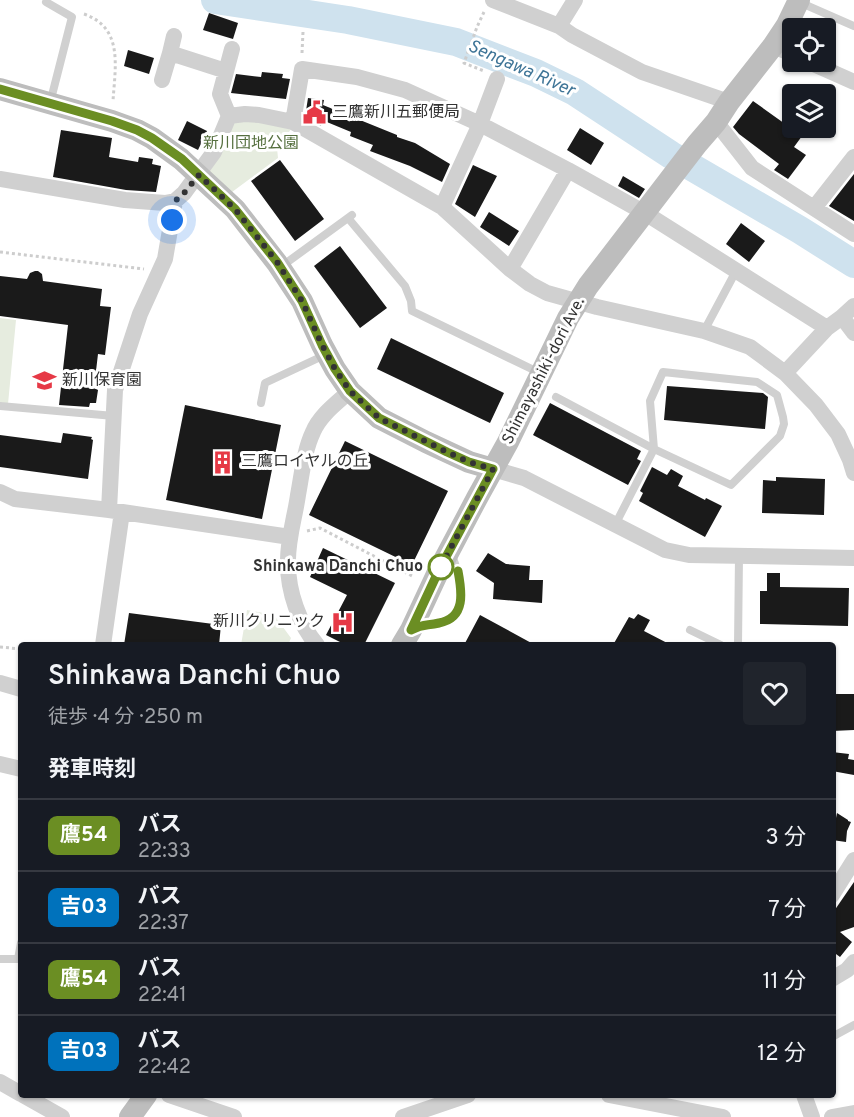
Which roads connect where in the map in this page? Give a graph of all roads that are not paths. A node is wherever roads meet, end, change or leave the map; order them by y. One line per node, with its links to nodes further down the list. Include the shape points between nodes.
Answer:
1 (44, 0): 19 (lane, via 72,16)
2 (493, 0): 6 (street)
3 (575, 0): 6 (street)
4 (799, 1): 5 (street); 7 (lane)
5 (790, 18)
6 (559, 26): 18 (street, via 642,72)
7 (854, 26)
8 (174, 36): 11 (street)
9 (232, 49): 12 (street)
10 (782, 50): 18 (street)
11 (170, 53): 12 (street); 15 (street)
12 (226, 71): 20 (street, via 220,94)
13 (832, 72): 16 (street)
14 (492, 75): 23 (street)
15 (162, 80)
16 (854, 82)
17 (0, 89): 19 (street)
18 (729, 102): 22 (street)
19 (50, 103): 26 (street, via 137,130)
20 (228, 117): 21 (street, via 260,115); 26 (street, via 214,152)
21 (293, 122): 23 (street, via 302,69 357,77 405,90); 29 (street)
22 (716, 122): 30 (street, via 752,168); 31 (street, Shimayashiki-dori Ave.)
23 (480, 124): 25 (street); 29 (street)
24 (854, 156): 30 (street)
25 (568, 170): 31 (street); 34 (street)
26 (199, 175): 28 (street); 33 (street, via 235,209)
27 (0, 179): 28 (street, via 125,200)
28 (175, 201): 48 (street, via 165,259 140,314 115,390)
29 (442, 207): 34 (street)
30 (814, 208): 32 (street)
31 (645, 213): 35 (street); 36 (street, Shimayashiki-dori Ave.)
32 (854, 234)
33 (281, 267): 41 (street); 43 (lane, via 350,217 405,286 412,311)
34 (510, 269): 36 (street, via 547,293)
35 (736, 270): 38 (street); 39 (lane)
36 (577, 302): 39 (street); 43 (street, Shimayashiki-dori Ave.)
37 (848, 311): 38 (street); 40 (street)
38 (827, 328): 42 (street)
39 (704, 331): 42 (street, via 750,347)
40 (854, 333)
41 (327, 354): 44 (street); 46 (lane, via 265,383)
42 (785, 373): 51 (street, via 838,434)
43 (542, 374): 50 (street, Shimayashiki-dori Ave.)
44 (350, 391): 50 (street, via 379,418 469,462); 55 (street, via 313,431)
45 (556, 397): 49 (lane)
46 (261, 403)
47 (0, 406): 48 (lane)
48 (114, 416): 53 (street)
49 (654, 449): 49 (lane, via 650,401 663,372 757,382 777,395 784,424 780,436 731,485); 54 (lane)
50 (493, 469): 54 (street, via 524,478); 56 (street, Shimayashiki-dori Ave.)
51 (854, 473)
52 (0, 492): 53 (street, via 15,499)
53 (116, 511): 55 (street); 61 (street)
54 (615, 525): 57 (street, via 665,550 689,555)
55 (291, 536): 62 (street, via 290,585 302,622)
56 (450, 549): 60 (street, Shimayashiki-dori Ave.); 60 (lane, via 461,587 458,612 450,620 420,625)
57 (740, 556): 58 (street); 64 (lane)
58 (854, 558)
59 (690, 630): 63 (lane)
60 (406, 638)
61 (104, 642)
62 (314, 642)
63 (715, 642)
64 (738, 642)
65 (0, 683): 66 (street)
66 (18, 688)
67 (0, 764): 68 (street)
68 (18, 768)
69 (854, 860): 70 (street)
70 (836, 889)
71 (18, 959): 72 (lane)
72 (0, 960)
73 (852, 969): 74 (street)
74 (836, 977)
75 (854, 1025): 76 (lane)
76 (836, 1035)
77 (0, 1082): 78 (street)
78 (18, 1092)
79 (29, 1098): 88 (street)
80 (144, 1098): 89 (street)
81 (179, 1098): 90 (street)
82 (454, 1098): 91 (street)
83 (625, 1098): 86 (street)
84 (666, 1098): 86 (street)
85 (805, 1098): 93 (street)
86 (678, 1108): 92 (street)
87 (854, 1113): 94 (street)
88 (62, 1117)
89 (130, 1117)
90 (234, 1117)
91 (403, 1117)
92 (723, 1117)
93 (812, 1117)
94 (832, 1117)

